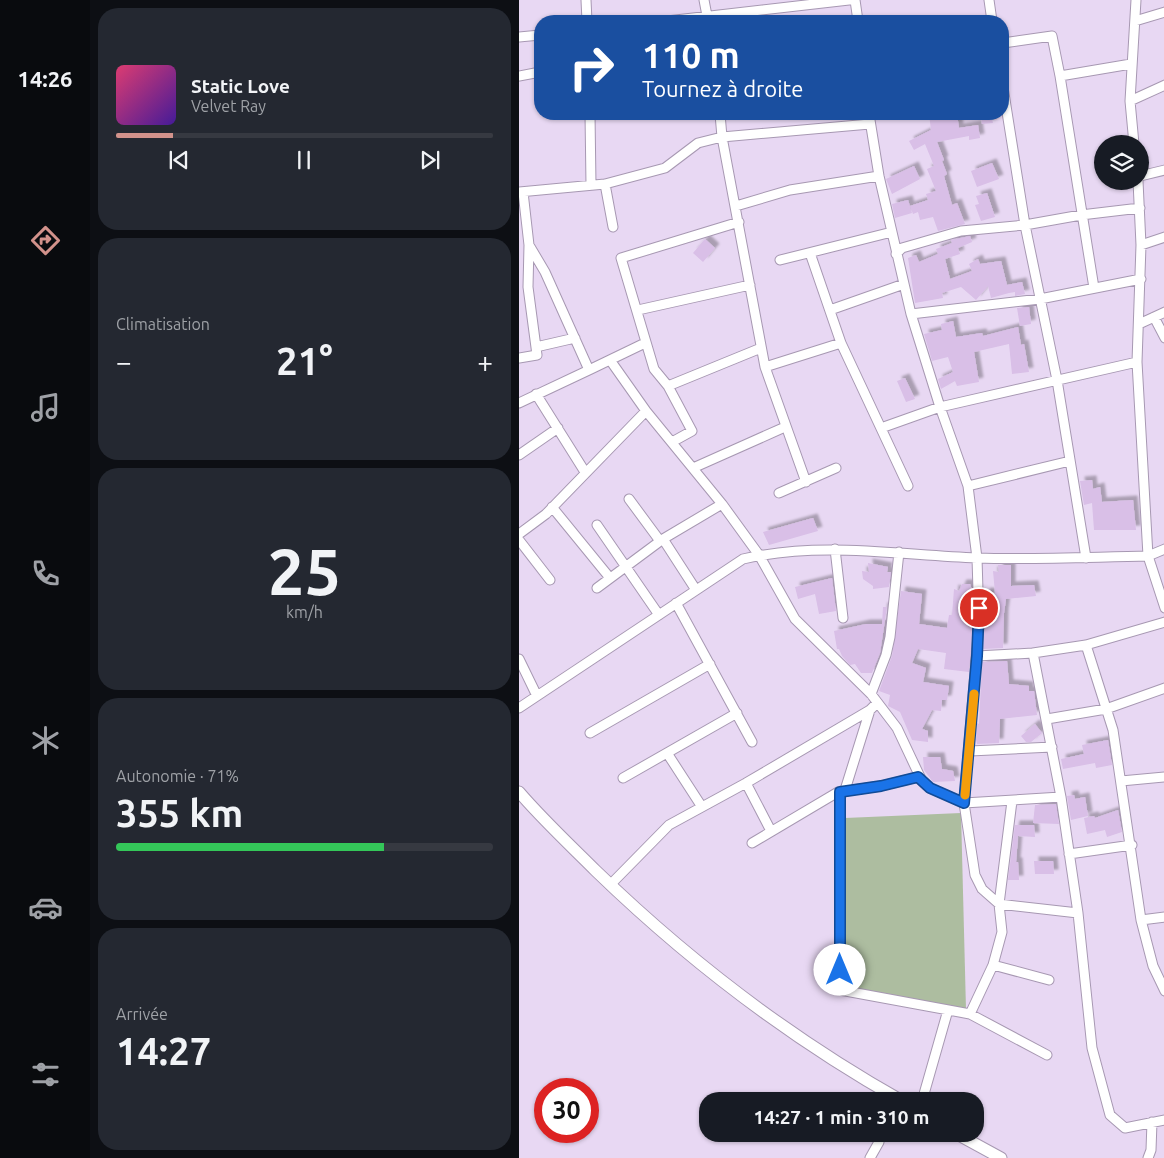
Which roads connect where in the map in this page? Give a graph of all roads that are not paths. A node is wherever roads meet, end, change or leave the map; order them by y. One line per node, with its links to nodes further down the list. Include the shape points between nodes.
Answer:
1 (586, 0): 8 (street)
2 (705, 0): 9 (street)
3 (849, 0): 10 (street)
4 (855, 0): 11 (street)
5 (989, 0): 12 (street)
6 (1136, 0): 13 (street)
7 (1164, 12): 13 (street)
8 (587, 15)
9 (707, 15)
10 (737, 15)
11 (857, 15)
12 (991, 15)
13 (1135, 21): 17 (street)
14 (534, 36): 15 (street)
15 (519, 37)
16 (1009, 42): 20 (street, via 1052,36)
17 (1131, 64): 20 (street); 22 (street)
18 (534, 73): 19 (street)
19 (519, 76)
20 (1059, 76): 39 (street)
21 (1164, 85): 22 (street)
22 (1129, 101): 28 (street)
23 (590, 120): 33 (street)
24 (721, 120): 29 (street)
25 (870, 120): 27 (street)
26 (1008, 120): 41 (street)
27 (870, 124): 29 (street); 32 (street)
28 (1133, 135)
29 (722, 137): 34 (street, via 698,143 665,168); 37 (street)
30 (1164, 170): 31 (street)
31 (1149, 174)
32 (879, 176): 37 (street, via 790,190); 43 (street)
33 (591, 184): 34 (street); 36 (street)
34 (605, 184): 42 (street)
35 (1139, 190): 38 (street)
36 (521, 192): 45 (street)
37 (735, 206): 40 (street)
38 (1141, 208): 39 (street); 46 (street)
39 (1081, 214): 41 (street); 53 (street)
40 (739, 222): 52 (street); 55 (street, via 621,258)
41 (1025, 225): 48 (street, via 961,231 901,248); 54 (street)
42 (613, 227)
43 (892, 232): 47 (street); 48 (street)
44 (1164, 237): 46 (street)
45 (529, 245): 61 (street); 65 (street, via 529,288)
46 (1141, 245): 50 (street)
47 (810, 253): 49 (street); 56 (street)
48 (896, 254): 51 (street)
49 (780, 260)
50 (1141, 279): 53 (street); 60 (street)
51 (904, 284): 56 (street); 58 (street)
52 (750, 285): 55 (street); 66 (street)
53 (1094, 288): 54 (street)
54 (1040, 299): 58 (street); 72 (street)
55 (638, 310): 63 (street)
56 (830, 310): 64 (street)
57 (1164, 312): 59 (street)
58 (911, 314): 76 (street)
59 (1154, 317): 60 (street); 62 (street)
60 (1139, 324): 69 (street)
61 (575, 338): 65 (street); 71 (street)
62 (1164, 338)
63 (645, 343): 68 (street); 73 (street, via 654,369)
64 (841, 344): 70 (street); 80 (street)
65 (536, 347): 67 (street, via 537,355)
66 (761, 348): 70 (street); 73 (street)
67 (519, 358)
68 (610, 360): 71 (street); 77 (street)
69 (1137, 362): 72 (street); 102 (street)
70 (765, 367): 78 (street)
71 (589, 370): 74 (street)
72 (1057, 380): 76 (street); 83 (street)
73 (668, 386): 81 (street, via 692,431)
74 (536, 394): 75 (street); 79 (street)
75 (519, 403)
76 (940, 407): 80 (street); 89 (street)
77 (647, 411): 81 (street); 86 (street)
78 (785, 427): 84 (street); 87 (street)
79 (558, 428): 82 (street); 86 (street)
80 (881, 428): 88 (street)
81 (672, 442): 84 (street)
82 (519, 455)
83 (1070, 461): 89 (street); 104 (street)
84 (693, 468): 92 (street)
85 (836, 468): 87 (street)
86 (585, 472): 93 (street)
87 (806, 482): 90 (street)
88 (909, 486)
89 (968, 486): 103 (street)
90 (779, 493)
91 (629, 499): 97 (street)
92 (722, 504): 97 (street); 101 (street)
93 (552, 507): 95 (street); 106 (street)
94 (597, 525): 105 (street)
95 (519, 534)
96 (519, 540): 107 (street)
97 (662, 540): 105 (street); 109 (street)
98 (835, 549): 100 (street); 101 (street); 113 (street)
99 (1164, 549): 102 (street)
100 (899, 552): 103 (street); 121 (street, via 890,637)
101 (759, 555): 109 (street, via 743,559); 121 (street, via 795,619)
102 (1148, 556): 104 (street); 111 (street)
103 (977, 558): 104 (street); 117 (street)
104 (1086, 558)
105 (626, 566): 106 (street); 112 (street)
106 (610, 578): 108 (street)
107 (550, 580)
108 (597, 588)
109 (696, 590): 110 (street)
110 (676, 604): 112 (street); 119 (street)
111 (1164, 608)
112 (659, 615): 122 (street)
113 (843, 618)
114 (1164, 622): 115 (street)
115 (1086, 645): 116 (street); 125 (street)
116 (1033, 653): 117 (street); 128 (street)
117 (977, 656): 132 (street)
118 (519, 659): 122 (street)
119 (709, 664): 127 (street); 129 (street)
120 (1164, 688): 125 (street)
121 (871, 694): 123 (street)
122 (537, 696): 124 (street)
123 (877, 703): 126 (street); 134 (street, via 897,728)
124 (519, 708)
125 (1106, 709): 128 (street); 137 (street, via 1113,730)
126 (870, 710): 138 (street); 139 (street)
127 (737, 713): 130 (street); 133 (street)
128 (1047, 718): 131 (street)
129 (590, 733)
130 (752, 742)
131 (1052, 747): 132 (street); 141 (street)
132 (970, 751): 143 (street)
133 (667, 753): 136 (street); 144 (street)
134 (918, 777): 139 (street); 143 (street, via 930,788)
135 (1164, 777): 137 (street)
136 (623, 778)
137 (1121, 781): 147 (street)
138 (746, 783): 144 (street); 145 (street)
139 (843, 791): 145 (street); 157 (street, via 840,990)
140 (519, 792): 149 (street, via 537,814)
141 (1061, 797): 142 (street); 148 (street)
142 (1012, 801): 143 (street); 150 (street)
143 (964, 803): 150 (street, via 975,875 982,889)
144 (702, 807): 149 (street, via 669,825)
145 (771, 831): 146 (street)
146 (752, 843)
147 (1132, 845): 148 (street); 153 (street)
148 (1069, 854): 151 (street)
149 (610, 885): 160 (street, via 734,991)
150 (999, 904): 151 (street); 154 (street, via 1002,932)
151 (1078, 914): 163 (street, via 1093,1048 1110,1115 1125,1128)
152 (1164, 917): 153 (street)
153 (1141, 920): 156 (street, via 1153,966)
154 (993, 965): 155 (street); 158 (street)
155 (1049, 980)
156 (1164, 991)
157 (948, 1010): 158 (street); 161 (street)
158 (970, 1014): 159 (street)
159 (1047, 1055)
160 (879, 1092)
161 (925, 1092)
162 (1164, 1120): 163 (street)
163 (1152, 1122): 168 (street)
164 (877, 1142): 166 (street)
165 (972, 1142): 167 (street)
166 (870, 1158)
167 (1001, 1158)
168 (1148, 1158)

